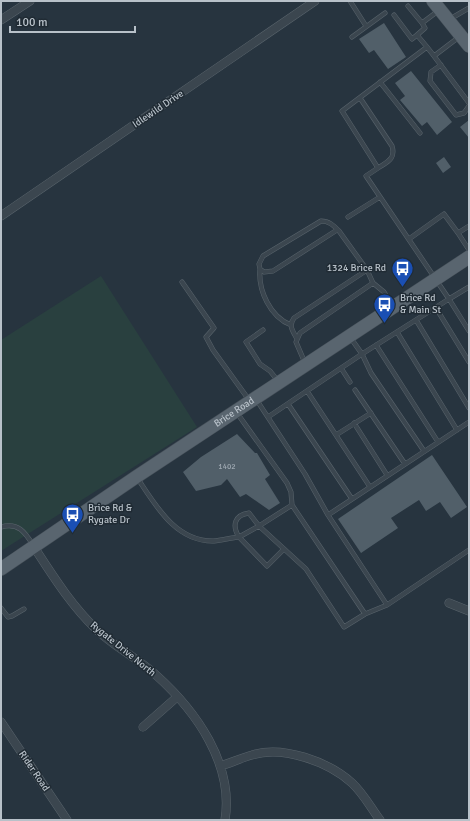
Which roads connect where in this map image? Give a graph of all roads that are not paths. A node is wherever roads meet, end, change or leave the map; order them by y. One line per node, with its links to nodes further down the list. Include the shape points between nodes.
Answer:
1 (30, 1): 10 (street)
2 (315, 1): 4 (street, Idlewild Drive)
3 (351, 2): 12 (lane)
4 (303, 4): 26 (street, Idlewild Drive)
5 (408, 6): 11 (lane)
6 (469, 8): 7 (lane)
7 (440, 10): 11 (lane); 14 (main road)
8 (384, 13): 12 (lane)
9 (394, 15): 13 (lane, via 412,39)
10 (1, 20)
11 (422, 23): 13 (lane, via 425,28)
12 (366, 26): 15 (lane)
13 (417, 35): 17 (lane)
14 (461, 36): 16 (main road); 18 (lane)
15 (352, 37)
16 (469, 46)
17 (427, 47): 18 (lane); 20 (lane)
18 (434, 56): 19 (lane)
19 (441, 65): 22 (lane); 22 (lane, via 431,72 430,81 456,115 464,113)
20 (380, 82): 21 (lane); 23 (lane)
21 (360, 98): 24 (lane, via 394,152 391,159); 24 (lane, via 342,111)
22 (469, 104)
23 (420, 133)
24 (378, 168): 25 (lane, via 366,176)
25 (380, 197): 27 (lane); 31 (lane)
26 (1, 216)
27 (348, 217)
28 (469, 226): 30 (lane)
29 (337, 230): 34 (lane, via 273,271 264,272); 34 (lane, via 327,221 321,221 263,256 259,264); 35 (lane)
30 (458, 233): 31 (lane, via 444,214); 32 (lane)
31 (410, 239): 36 (lane)
32 (469, 250)
33 (469, 257): 36 (main road, Brice Road)
34 (260, 269): 44 (lane, via 261,292 281,321)
35 (367, 270): 38 (lane); 44 (lane, via 294,318)
36 (435, 279): 40 (lane); 41 (main road, Brice Road)
37 (182, 282): 59 (lane, via 214,328 206,337 213,350)
38 (374, 283): 41 (lane); 49 (lane, via 300,333)
39 (469, 287): 40 (lane)
40 (449, 299): 42 (lane); 46 (lane)
41 (393, 306): 48 (main road, Brice Road)
42 (436, 308): 43 (lane); 52 (lane)
43 (416, 320): 47 (lane); 61 (lane)
44 (291, 325): 49 (lane)
45 (263, 330): 55 (lane, via 246,342 260,364)
46 (469, 331)
47 (397, 332): 50 (lane); 67 (lane)
48 (349, 336): 51 (lane); 53 (main road, Brice Road)
49 (298, 339): 53 (lane, via 296,342)
50 (376, 345): 51 (lane); 69 (lane)
51 (362, 354): 54 (lane); 70 (lane, via 371,373)
52 (469, 362)
53 (306, 365): 55 (main road, Brice Road)
54 (341, 368): 56 (lane); 58 (lane)
55 (279, 382): 59 (main road, Brice Road)
56 (350, 382)
57 (355, 390): 63 (lane)
58 (307, 391): 60 (lane); 68 (lane)
59 (253, 400): 62 (main road, Brice Road); 64 (lane)
60 (288, 404): 64 (lane); 75 (lane)
61 (469, 408)
62 (236, 411): 73 (main road, Brice Road); 76 (lane, via 287,483)
63 (371, 413): 66 (lane); 71 (lane)
64 (268, 417): 77 (lane)
65 (469, 422): 67 (lane)
66 (354, 423): 68 (lane); 72 (lane)
67 (457, 430): 69 (lane)
68 (336, 435): 74 (lane)
69 (438, 442): 70 (lane)
70 (424, 451): 71 (lane)
71 (405, 464): 72 (lane)
72 (387, 476): 74 (lane)
73 (136, 477): 80 (lane, via 167,520 179,530 193,538 213,541); 81 (main road, Brice Road)
74 (370, 487): 75 (lane)
75 (352, 499): 77 (lane)
76 (292, 505): 78 (lane); 90 (lane)
77 (328, 515): 86 (lane)
78 (259, 526): 80 (lane); 80 (lane, via 249,514 242,514 234,524 234,530); 82 (lane)
79 (1, 527): 81 (lane, via 12,525 21,529)
80 (239, 537): 82 (lane, via 268,566)
81 (34, 547): 84 (main road, Brice Road); 91 (street, Rygate Drive North, via 62,589 92,625 157,675)
82 (284, 549): 90 (lane, via 306,569 344,627)
83 (469, 550): 86 (lane)
84 (1, 569)
85 (449, 603): 89 (street)
86 (387, 605): 90 (lane)
87 (1, 608): 88 (lane, via 8,617)
88 (24, 609)
89 (469, 611)
90 (365, 614)
91 (177, 697): 93 (street); 94 (street, Rygate Drive North, via 192,713 205,733)
92 (1, 722): 95 (street, Rider Road)
93 (143, 727)
94 (220, 766): 96 (street, Rygate Drive North, via 227,794); 97 (street, via 253,754 279,753 310,759 339,773 353,784)
95 (67, 820)
96 (225, 820)
97 (380, 820)

